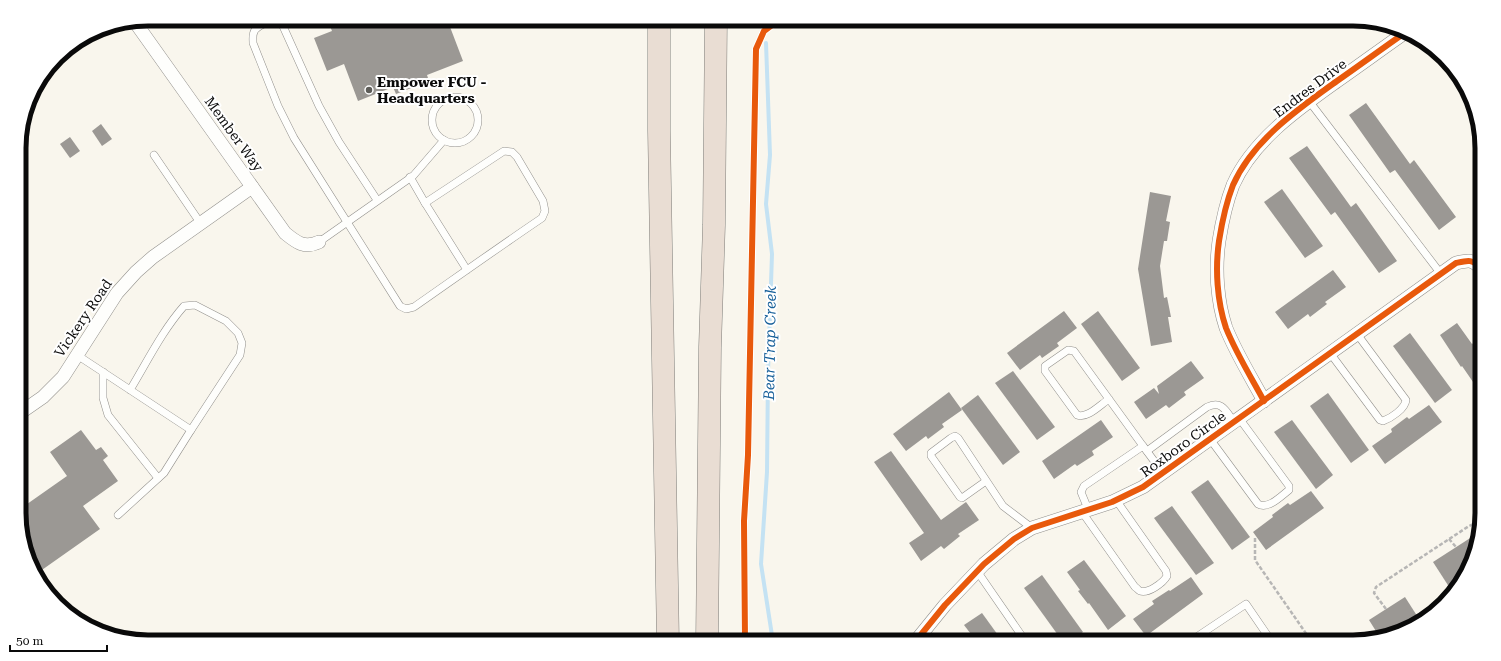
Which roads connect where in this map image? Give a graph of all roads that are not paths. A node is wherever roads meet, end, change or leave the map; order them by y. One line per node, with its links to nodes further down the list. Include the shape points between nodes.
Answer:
1 (260, 26): 16 (lane, via 255,30 253,43 278,106 294,138)
2 (283, 26): 14 (lane, via 319,106)
3 (659, 26): 9 (highway)
4 (669, 26): 9 (highway)
5 (717, 26): 43 (highway)
6 (138, 27): 13 (street, Member Way)
7 (1401, 36): 8 (street, Endres Drive)
8 (1309, 101): 21 (lane); 28 (street, Endres Drive, via 1290,114 1264,140 1242,168 1233,185 1222,219 1217,256 1219,298 1226,327)
9 (659, 131): 42 (highway)
10 (444, 140): 10 (lane, via 462,142 476,131 477,113 473,105 466,100 448,98 435,109 433,127 437,135); 12 (lane)
11 (154, 155): 17 (lane)
12 (410, 177): 14 (lane); 15 (lane)
13 (252, 187): 17 (street, Vickery Road); 18 (street, Member Way, via 285,233 296,243 307,245)
14 (377, 200): 16 (lane)
15 (425, 203): 20 (lane); 20 (lane, via 504,151 512,152 517,157 543,202 545,211 542,218)
16 (347, 222): 18 (lane); 20 (lane, via 400,306 406,309 414,307)
17 (201, 224): 24 (street, Vickery Road, via 136,272 117,293)
18 (319, 242)
19 (1475, 263): 21 (street, Roxboro Circle, via 1469,260 1456,263)
20 (467, 270)
21 (1440, 274): 22 (street, Roxboro Circle)
22 (1357, 334): 23 (street, Roxboro Circle); 23 (lane, via 1406,400 1403,407 1386,420 1380,420)
23 (1330, 353): 28 (street, Roxboro Circle)
24 (77, 355): 25 (lane); 29 (street, Vickery Road, via 63,377 43,397)
25 (103, 372): 26 (lane); 35 (lane, via 103,398 108,415)
26 (130, 390): 31 (lane); 31 (lane, via 159,341 184,306 195,305 226,321 238,333 242,343 240,355)
27 (1109, 399): 27 (lane, via 1074,351 1068,350 1045,366 1045,371 1077,415 1082,417); 33 (lane)
28 (1264, 401): 30 (street, Roxboro Circle)
29 (26, 409)
30 (1237, 420): 32 (street, Roxboro Circle); 32 (lane, via 1289,486 1289,490 1267,506 1258,504); 33 (lane, via 1221,405 1214,404)
31 (191, 430): 35 (lane, via 164,473)
32 (1210, 439): 34 (street, Roxboro Circle)
33 (1145, 448): 34 (lane); 38 (lane, via 1084,486 1081,492)
34 (1163, 473): 37 (street, Roxboro Circle, via 1143,487)
35 (158, 478): 39 (lane)
36 (986, 481): 36 (lane, via 958,438 954,436 931,453 960,497); 40 (lane, via 1003,506)
37 (1116, 500): 38 (street, Roxboro Circle); 38 (lane, via 1166,571 1164,581 1146,592 1135,587)
38 (1085, 510): 40 (street, Roxboro Circle)
39 (118, 514)
40 (1032, 528): 41 (street, Roxboro Circle, via 1014,539)
41 (977, 571): 44 (street, Roxboro Circle); 45 (lane)
42 (668, 635)
43 (707, 635)
44 (921, 635)
45 (1021, 635)
46 (1200, 635): 47 (lane, via 1246,604)
47 (1267, 635)

